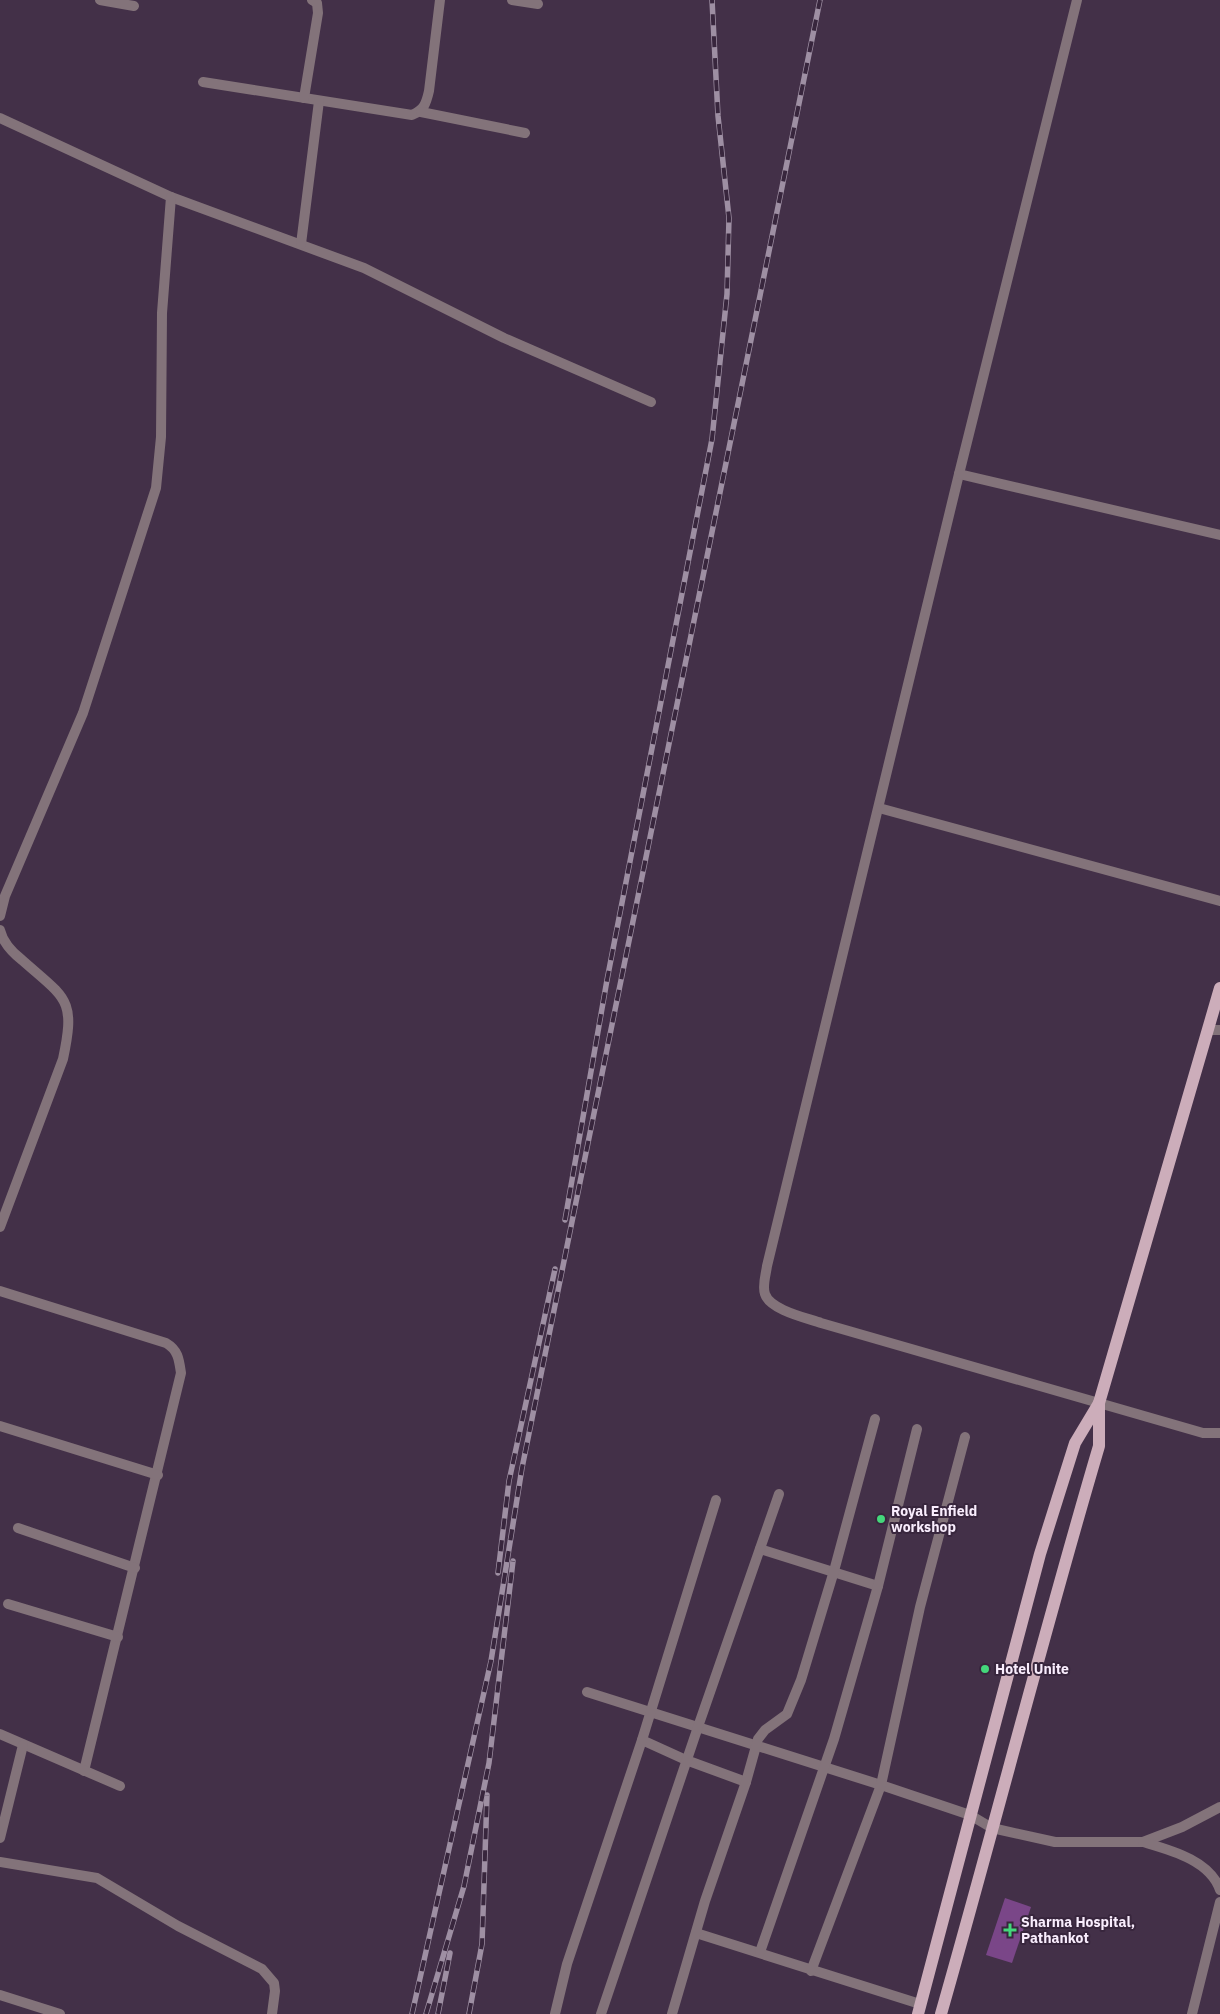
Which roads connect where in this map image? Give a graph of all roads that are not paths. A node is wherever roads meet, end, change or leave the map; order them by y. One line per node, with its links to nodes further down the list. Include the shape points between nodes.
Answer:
1 (100, 0): 7 (street)
2 (312, 0): 9 (street, via 317,4 318,21)
3 (440, 0): 11 (street, via 430,91)
4 (512, 0): 6 (street)
5 (1077, 0): 17 (street)
6 (538, 4)
7 (134, 6)
8 (203, 82): 9 (street)
9 (304, 98): 10 (street)
10 (319, 101): 11 (street, via 412,115); 15 (street)
11 (421, 112): 13 (street)
12 (0, 118): 14 (street)
13 (525, 133)
14 (171, 197): 15 (street); 21 (street, via 162,313 162,437 156,488 83,713 5,896)
15 (300, 244): 16 (street, via 364,268 504,338)
16 (651, 402)
17 (959, 474): 18 (street); 19 (street)
18 (1220, 535)
19 (879, 808): 20 (street); 27 (street, via 767,1266 765,1294 782,1310 821,1323)
20 (1220, 901)
21 (0, 916)
22 (0, 930): 25 (street, via 14,953 64,998 70,1016 63,1059)
23 (1220, 988): 24 (main road)
24 (1214, 1030): 27 (main road)
25 (0, 1227)
26 (0, 1291): 33 (street, via 174,1348 180,1359 181,1373)
27 (1099, 1403): 31 (street, via 1203,1433); 57 (main road, via 1075,1443 1046,1536); 58 (main road, via 1099,1446)
28 (875, 1419): 39 (street)
29 (0, 1426): 33 (street)
30 (917, 1428): 40 (street)
31 (1220, 1433)
32 (965, 1437): 54 (street, via 920,1607)
33 (158, 1475): 38 (street)
34 (780, 1494): 37 (street)
35 (716, 1500): 44 (street)
36 (18, 1528): 38 (street)
37 (760, 1549): 39 (street); 45 (street)
38 (135, 1568): 42 (street)
39 (834, 1571): 40 (street); 48 (street, via 793,1702 787,1714 765,1730)
40 (878, 1586): 51 (street)
41 (8, 1604): 42 (street)
42 (118, 1637): 52 (street)
43 (587, 1692): 44 (street)
44 (650, 1712): 45 (street); 47 (street)
45 (698, 1728): 48 (street); 50 (street)
46 (0, 1734): 49 (street)
47 (642, 1740): 50 (street); 72 (street, via 567,1964)
48 (756, 1744): 51 (street); 53 (street)
49 (23, 1745): 52 (street); 59 (street)
50 (686, 1760): 53 (street); 73 (street)
51 (824, 1767): 54 (street); 65 (street)
52 (84, 1771): 55 (street)
53 (746, 1782): 64 (street)
54 (881, 1785): 57 (street); 66 (street)
55 (120, 1786)
56 (1220, 1807): 60 (street)
57 (970, 1815): 58 (street); 68 (main road)
58 (992, 1828): 60 (street, via 1055,1842); 75 (main road)
59 (0, 1838)
60 (1144, 1842): 62 (street, via 1179,1853 1215,1878)
61 (0, 1862): 71 (street, via 97,1878 178,1926 262,1969 274,1983 276,1991)
62 (1220, 1890)
63 (1220, 1902): 76 (street)
64 (696, 1933): 65 (street); 74 (street)
65 (760, 1952): 66 (street)
66 (811, 1971): 68 (street)
67 (0, 1996): 69 (street)
68 (919, 2009)
69 (38, 2010): 70 (street)
70 (60, 2014)
71 (272, 2014)
72 (555, 2014)
73 (601, 2014)
74 (672, 2014)
75 (941, 2014)
76 (1192, 2014)

